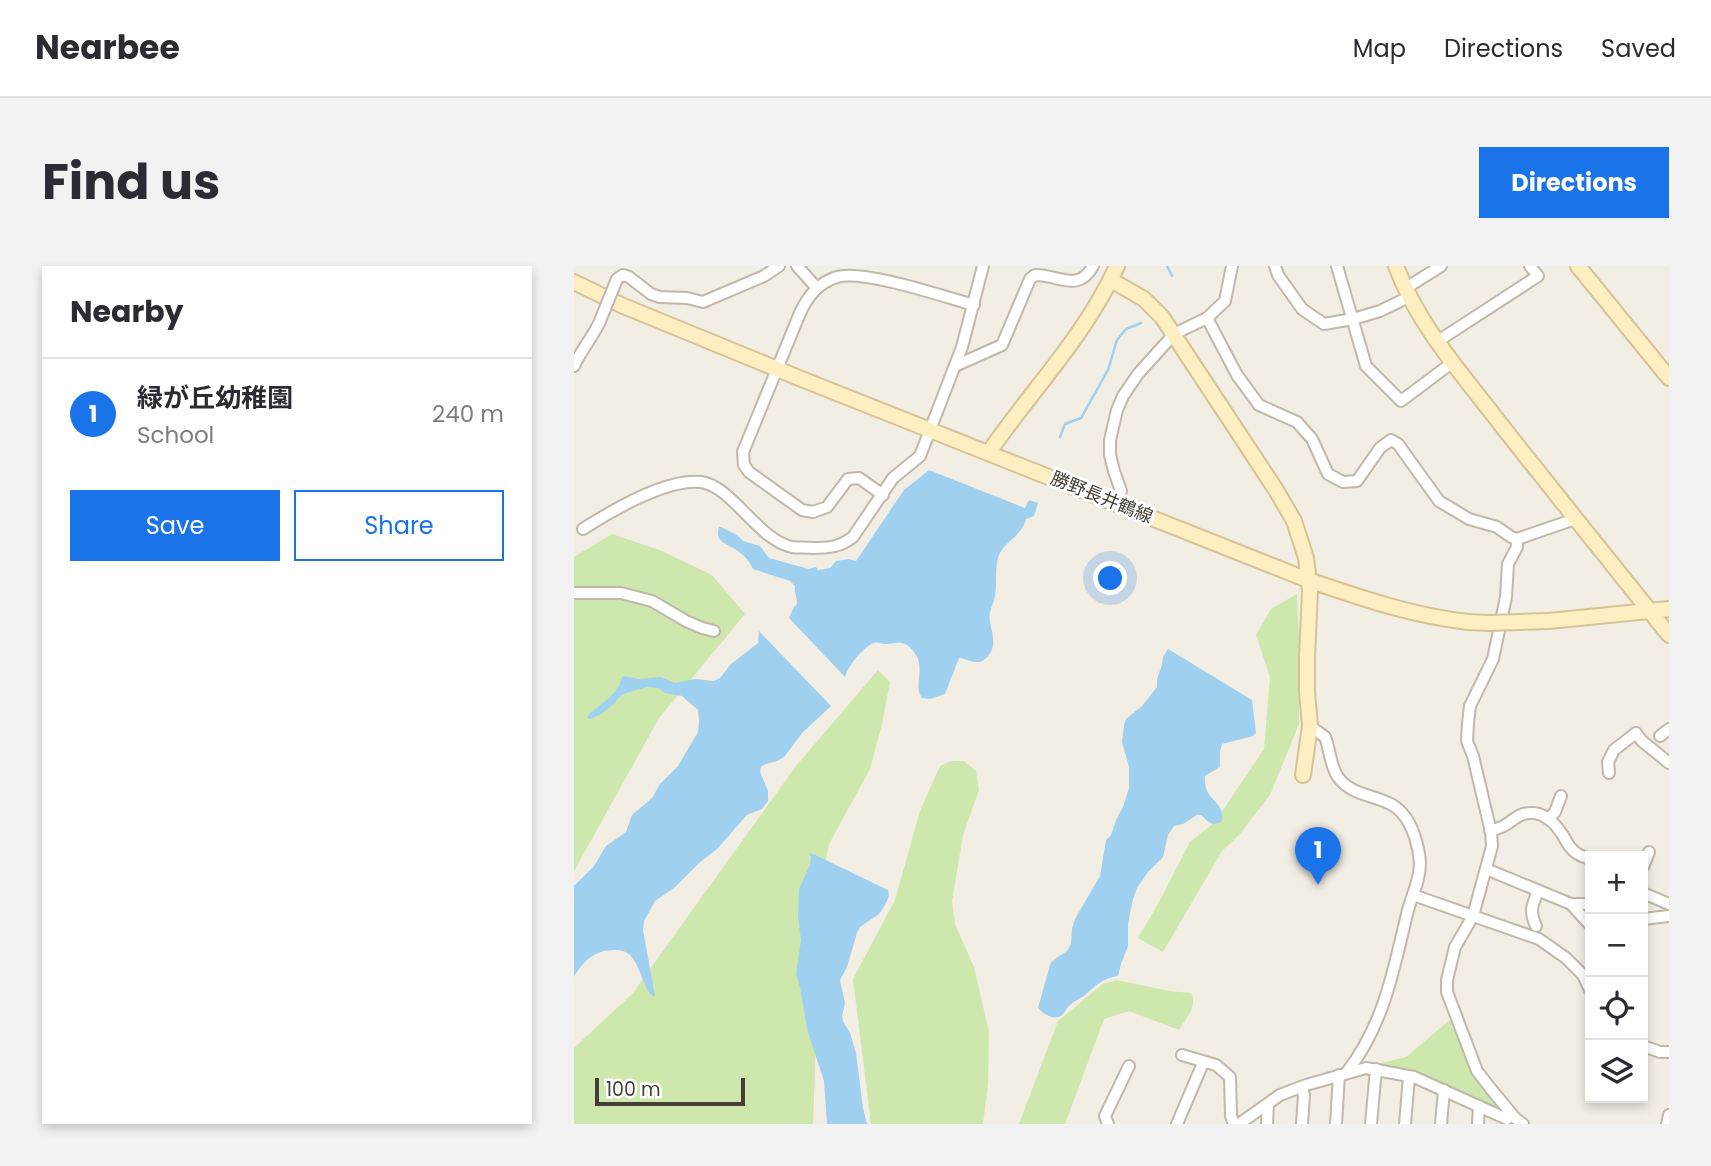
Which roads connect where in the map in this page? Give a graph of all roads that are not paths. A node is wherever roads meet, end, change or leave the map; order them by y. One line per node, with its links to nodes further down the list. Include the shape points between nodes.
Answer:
1 (779, 266): 24 (street, bridge, via 703,302 651,294 623,275)
2 (797, 266): 16 (street)
3 (983, 266): 18 (street)
4 (1087, 266): 14 (street)
5 (1093, 266): 14 (street)
6 (1232, 266): 19 (street, via 1225,301)
7 (1275, 266): 20 (street, via 1303,309 1324,324)
8 (1337, 266): 20 (street)
9 (1396, 266): 17 (street)
10 (1441, 266): 17 (street)
11 (1531, 266): 22 (street, via 1538,276)
12 (1578, 266): 27 (street)
13 (1114, 273): 21 (street); 29 (street, via 1076,334)
14 (1085, 278): 25 (street, via 1078,282 1035,275 1002,345)
15 (574, 282): 26 (street, 勝野長井鶴線)
16 (816, 287): 18 (street, via 835,278 862,276); 26 (street)
17 (1408, 292): 20 (street, via 1380,311); 22 (street)
18 (974, 305): 25 (street)
19 (1207, 318): 21 (street); 34 (street, via 1259,405 1297,422 1312,439 1328,474 1343,482 1357,481 1391,440 1439,501)
20 (1353, 319): 23 (street, via 1366,366 1401,401)
21 (1174, 334): 31 (street, via 1138,374 1117,410 1110,440 1121,491); 35 (street, via 1294,521)
22 (1438, 341): 23 (street)
23 (1453, 362): 32 (street)
24 (574, 366)
25 (955, 366): 28 (street)
26 (777, 368): 28 (street, 勝野長井鶴線); 30 (street, via 743,452 749,472 802,510 813,512 827,507 848,479 859,478)
27 (1669, 378)
28 (930, 431): 29 (street, 勝野長井鶴線); 30 (street, via 920,456 894,478)
29 (989, 453): 31 (street, 勝野長井鶴線)
30 (883, 495): 33 (street, via 853,537 834,547 791,547 774,539 703,482 669,485)
31 (1117, 503): 35 (street, 勝野長井鶴線)
32 (1575, 519): 34 (street); 38 (street)
33 (583, 529)
34 (1517, 539): 47 (street, via 1508,564 1493,659 1468,723 1467,741)
35 (1308, 580): 38 (street, 勝野長井鶴線, bridge, via 1396,609 1468,622 1549,621); 41 (street)
36 (574, 593): 39 (street, via 641,598)
37 (1669, 609): 38 (street, 勝野長井鶴線)
38 (1649, 610): 40 (street)
39 (714, 631)
40 (1669, 635)
41 (1310, 726): 44 (street); 51 (street, via 1325,737 1333,768 1347,788 1402,812 1419,856 1419,881)
42 (1669, 763): 43 (street, via 1636,733 1614,750)
43 (1609, 773)
44 (1303, 775)
45 (1561, 796): 46 (street)
46 (1548, 819): 47 (street, via 1533,812 1521,814 1500,829); 48 (street, via 1571,849)
47 (1490, 830): 49 (street, via 1492,846)
48 (1585, 857)
49 (1486, 869): 50 (street); 56 (street)
50 (1538, 891): 53 (street); 60 (street, via 1531,915)
51 (1413, 895): 56 (street); 68 (street, via 1387,997 1366,1045)
52 (1648, 895): 55 (street)
53 (1571, 904): 54 (street); 59 (street)
54 (1585, 904)
55 (1669, 904)
56 (1473, 916): 61 (street, via 1539,939); 86 (street, via 1455,947 1447,992 1477,1071)
57 (1669, 916): 58 (street)
58 (1648, 918)
59 (1585, 919)
60 (1536, 926)
61 (1585, 979)
62 (1648, 1048): 63 (street)
63 (1669, 1052)
64 (1182, 1055): 65 (street)
65 (1203, 1063): 77 (street); 78 (street, via 1216,1065 1230,1077 1231,1116)
66 (1129, 1066): 76 (street, via 1105,1116)
67 (1376, 1069): 68 (street); 69 (street); 82 (street)
68 (1343, 1074): 70 (street); 81 (street)
69 (1409, 1077): 71 (street); 83 (street)
70 (1301, 1087): 72 (street); 80 (street)
71 (1444, 1090): 73 (street); 84 (street)
72 (1268, 1104): 78 (street); 79 (street)
73 (1479, 1106): 75 (street); 85 (street)
74 (1669, 1115): 87 (street)
75 (1507, 1119)
76 (1108, 1124)
77 (1177, 1124)
78 (1237, 1124)
79 (1267, 1124)
80 (1302, 1124)
81 (1336, 1124)
82 (1371, 1124)
83 (1405, 1124)
84 (1441, 1124)
85 (1478, 1124)
86 (1523, 1124)
87 (1667, 1124)

